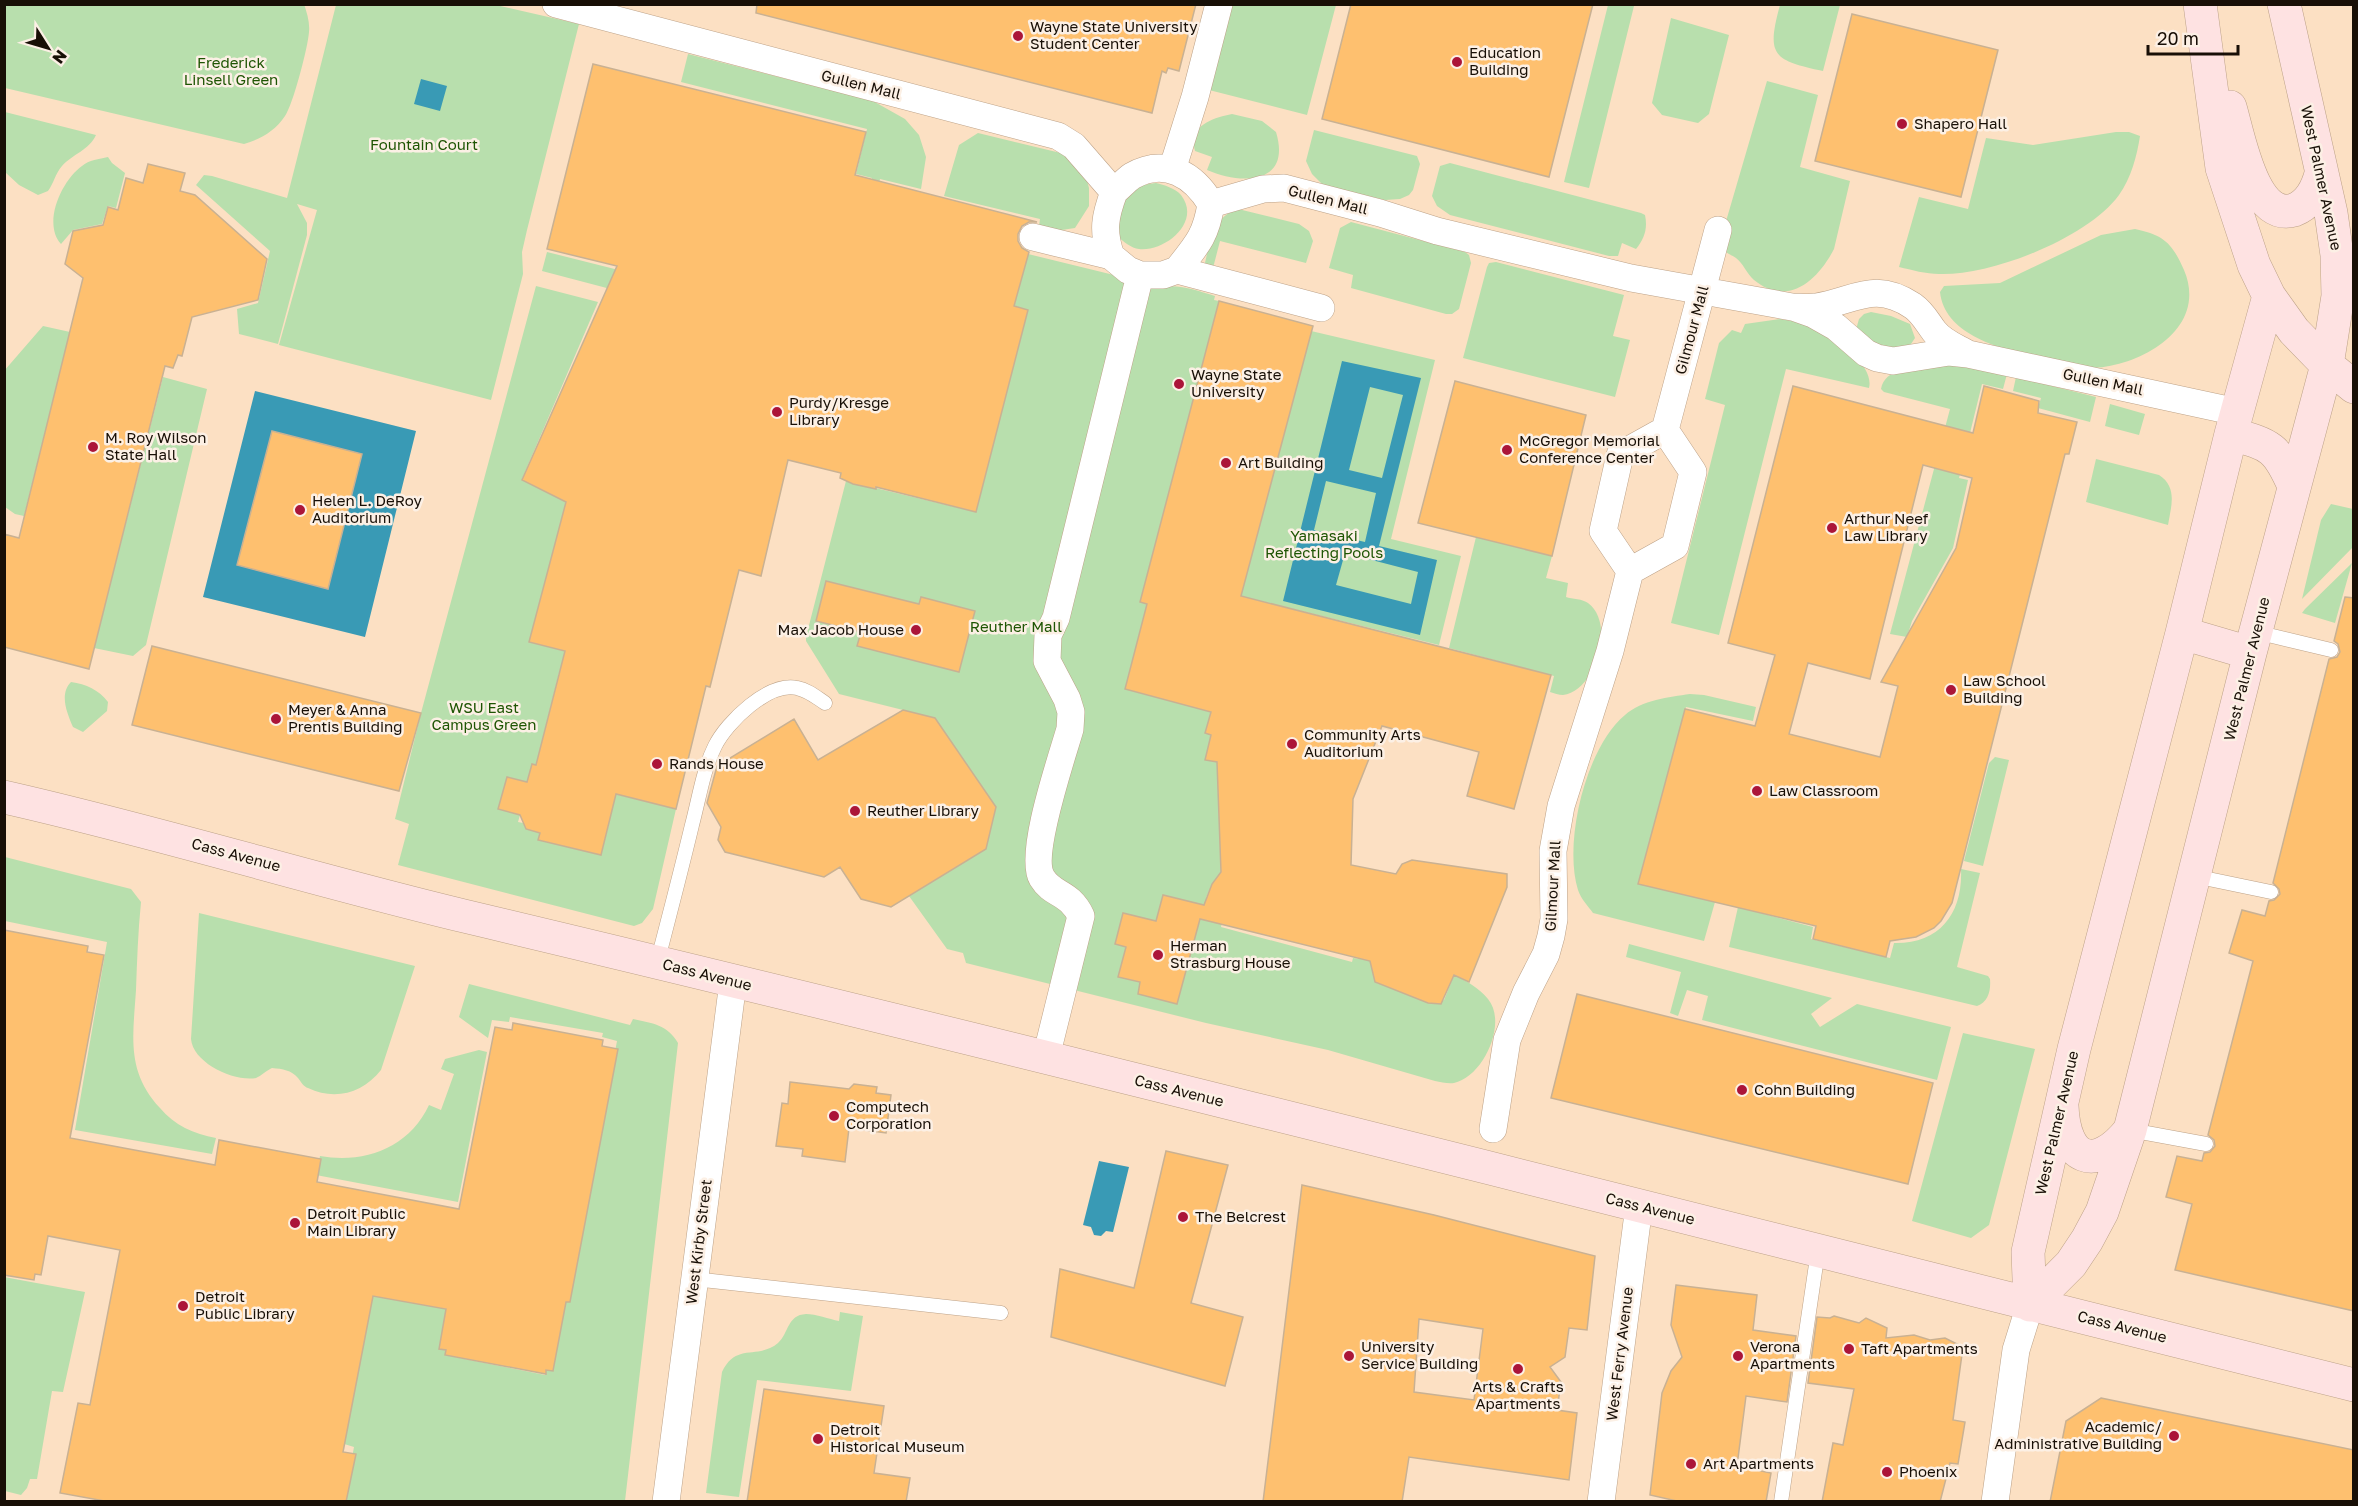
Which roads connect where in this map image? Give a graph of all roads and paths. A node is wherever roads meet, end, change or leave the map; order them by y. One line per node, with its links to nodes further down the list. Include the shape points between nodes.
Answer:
1 (556, 4): 7 (street, Gullen Mall, via 1058,136 1074,146)
2 (1218, 4): 5 (street)
3 (2201, 4): 6 (street, via 2243,154 2265,201 2277,209 2300,208 2318,187); 15 (street, via 2222,168 2254,265)
4 (2284, 4): 6 (street, West Palmer Avenue)
5 (1172, 170): 7 (street, via 1132,176); 8 (street, via 1192,179)
6 (2321, 174): 19 (street, West Palmer Avenue, via 2337,255 2338,296)
7 (1114, 192): 11 (street, via 1107,211 1105,238)
8 (1211, 204): 12 (street, via 1207,228); 14 (street, Gullen Mall, via 1263,189 1284,188 1487,244)
9 (1718, 231): 14 (street, Gilmour Mall)
10 (1033, 237): 11 (street)
11 (1111, 256): 13 (street)
12 (1177, 270): 13 (street, via 1163,275); 17 (street)
13 (1140, 275): 34 (street, via 1056,618 1048,635 1047,661 1071,712 1040,841 1039,869 1048,886 1071,899 1081,916)
14 (1703, 291): 16 (street, Gullen Mall); 22 (street, Gilmour Mall)
15 (2270, 296): 19 (street, via 2294,331); 21 (street, West Palmer Avenue)
16 (1792, 307): 18 (street, Gullen Mall, via 1836,327 1877,358 1893,361 1949,352); 18 (street, Gullen Mall, via 1816,307 1864,294 1894,295 1924,316 1947,342)
17 (1321, 308)
18 (1968, 354): 21 (street, Gullen Mall)
19 (2327, 365): 20 (street); 23 (street, West Palmer Avenue)
20 (2354, 387)
21 (2234, 423): 23 (street, via 2279,455); 25 (street, West Palmer Avenue)
22 (1665, 430): 24 (street, via 1620,455 1603,531); 24 (street, via 1693,472 1676,546)
23 (2294, 486): 26 (street, West Palmer Avenue)
24 (1630, 571): 36 (street, Gilmour Mall, via 1610,651 1561,806 1553,851 1551,936 1507,1040)
25 (2182, 633): 26 (street); 35 (street, West Palmer Avenue)
26 (2253, 643): 27 (lane); 30 (street, West Palmer Avenue)
27 (2331, 650)
28 (825, 703): 32 (lane, via 811,693 789,687 759,699 741,712 714,747)
29 (4, 797): 32 (street, Cass Avenue)
30 (2194, 876): 31 (lane); 37 (street, West Palmer Avenue)
31 (2271, 892)
32 (657, 963): 33 (street, Cass Avenue)
33 (733, 982): 34 (street, Cass Avenue); 41 (street, West Kirby Street)
34 (1046, 1057): 39 (street, Cass Avenue)
35 (2062, 1101): 37 (street, via 2068,1138 2074,1149 2086,1156 2097,1157 2110,1151); 42 (street, West Palmer Avenue, via 2028,1252)
36 (1493, 1129)
37 (2130, 1130): 38 (lane); 42 (street, West Palmer Avenue, via 2102,1212 2087,1240 2071,1264)
38 (2206, 1144)
39 (1639, 1206): 40 (street, Cass Avenue); 46 (street, West Ferry Avenue)
40 (1818, 1251): 42 (street, Cass Avenue); 47 (lane)
41 (694, 1279): 43 (lane); 45 (street, West Kirby Street)
42 (2030, 1305): 44 (street, Cass Avenue); 48 (street, West Palmer Avenue, via 2016,1350)
43 (1001, 1312)
44 (2354, 1385)
45 (666, 1502)
46 (1601, 1502)
47 (1781, 1502)
48 (1995, 1502)

